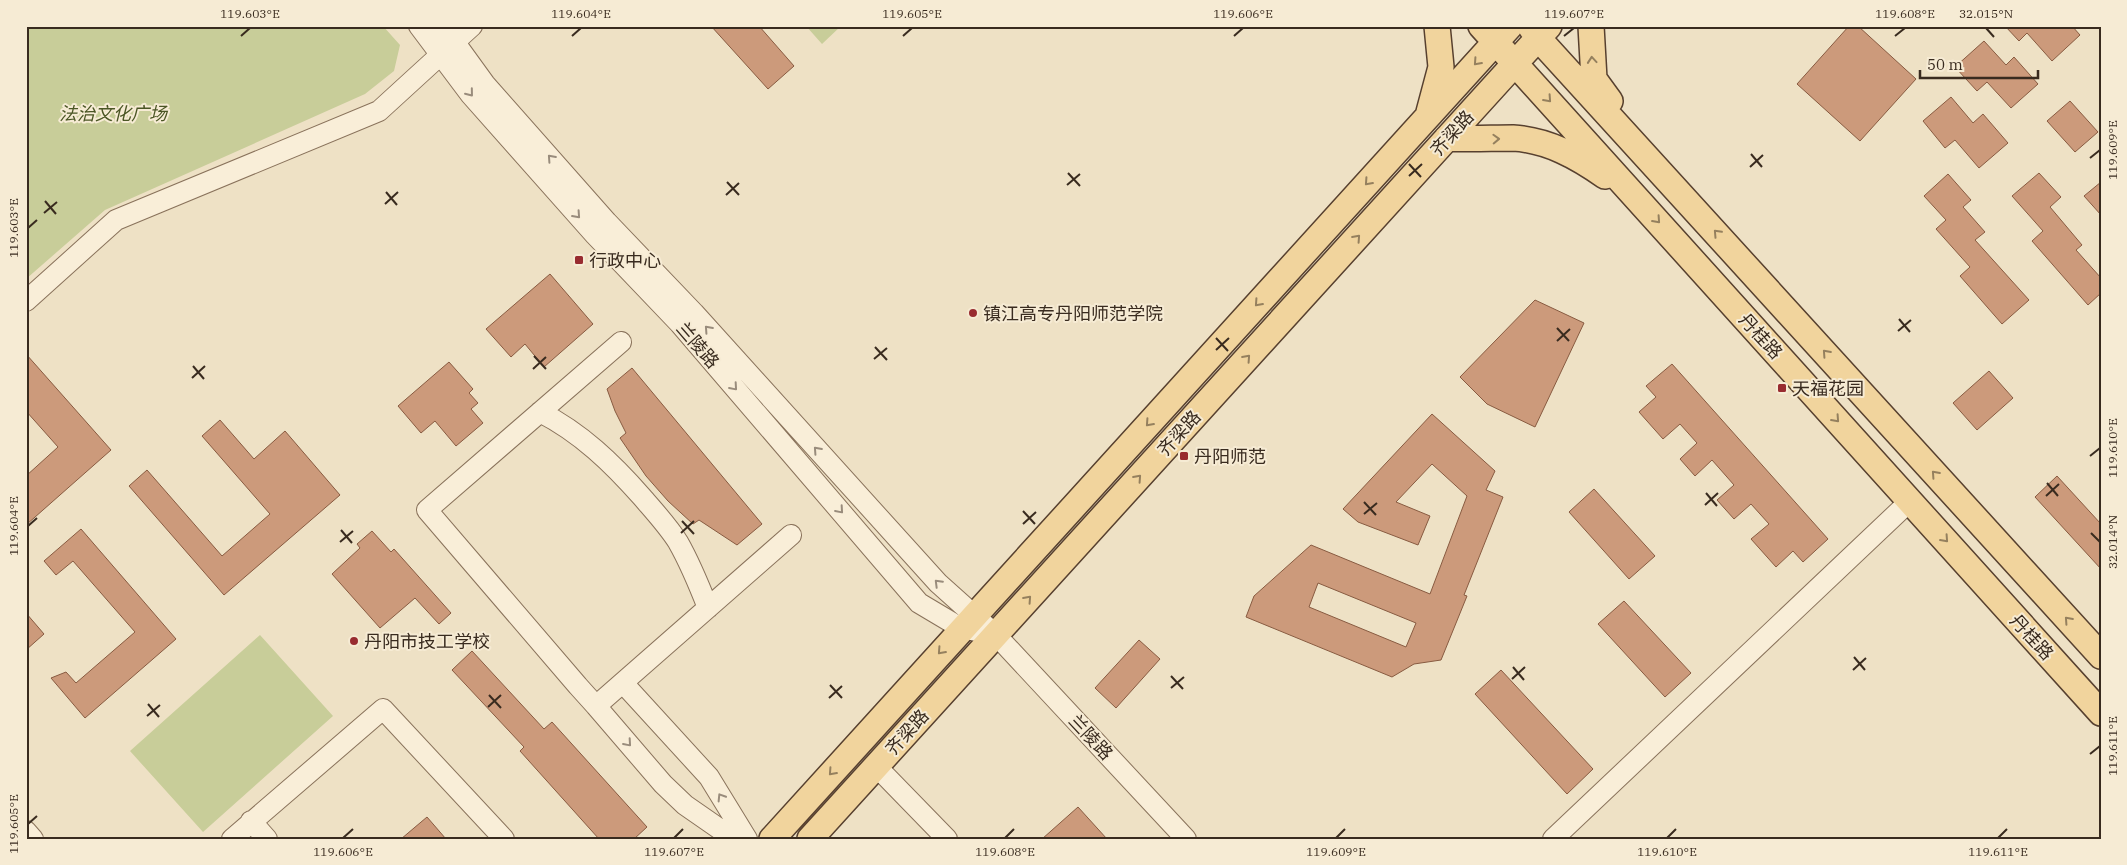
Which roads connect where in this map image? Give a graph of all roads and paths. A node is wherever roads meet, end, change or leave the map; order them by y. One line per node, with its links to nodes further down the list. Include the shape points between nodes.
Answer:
1 (419, 26): 7 (street, 兰陵路)
2 (472, 26): 7 (street)
3 (1437, 26): 9 (main road, via 1441,67)
4 (1592, 26): 11 (main road, one-way to 4, via 1594,79)
5 (1539, 30): 8 (main road, 齐梁路); 11 (main road, 丹桂路)
6 (1495, 31): 8 (main road, 丹桂路); 9 (main road, 齐梁路, one-way to 9)
7 (446, 41): 13 (street, via 378,111 116,220); 19 (street, 兰陵路, one-way to 7, via 938,583); 19 (street, 兰陵路, one-way to 19, via 470,94 595,235 680,324 920,603)
8 (1516, 63): 10 (main road, 齐梁路); 12 (main road, 丹桂路, one-way to 12)
9 (1429, 115): 19 (main road, 齐梁路, one-way to 19)
10 (1447, 138): 12 (main road, one-way to 12, via 1514,138 1553,146 1585,162); 20 (main road, 齐梁路, one-way to 10)
11 (1663, 174): 21 (main road, 丹桂路, one-way to 11)
12 (1639, 200): 16 (main road, 丹桂路, one-way to 16)
13 (26, 301)
14 (621, 342): 15 (street)
15 (540, 412): 18 (street, via 566,426 596,449 656,512 695,574); 23 (street, via 427,510)
16 (1910, 501): 24 (main road, 丹桂路, one-way to 24); 38 (street)
17 (791, 535): 18 (street)
18 (708, 608): 22 (street)
19 (968, 622): 20 (street, 兰陵路); 34 (main road, 齐梁路, one-way to 34)
20 (996, 635): 25 (main road, 齐梁路); 37 (street, 兰陵路)
21 (2101, 656)
22 (623, 683): 23 (street); 33 (street, one-way to 22, via 709,777)
23 (596, 706): 32 (street, one-way to 32, via 685,805)
24 (2101, 713)
25 (876, 766): 35 (main road, 齐梁路); 36 (street)
26 (251, 821): 29 (street); 30 (street); 31 (street, via 383,709)
27 (26, 831): 28 (street)
28 (33, 839)
29 (232, 839)
30 (267, 839)
31 (504, 839)
32 (734, 839)
33 (747, 839)
34 (772, 839)
35 (810, 839)
36 (947, 839)
37 (1186, 839)
38 (1553, 839)

